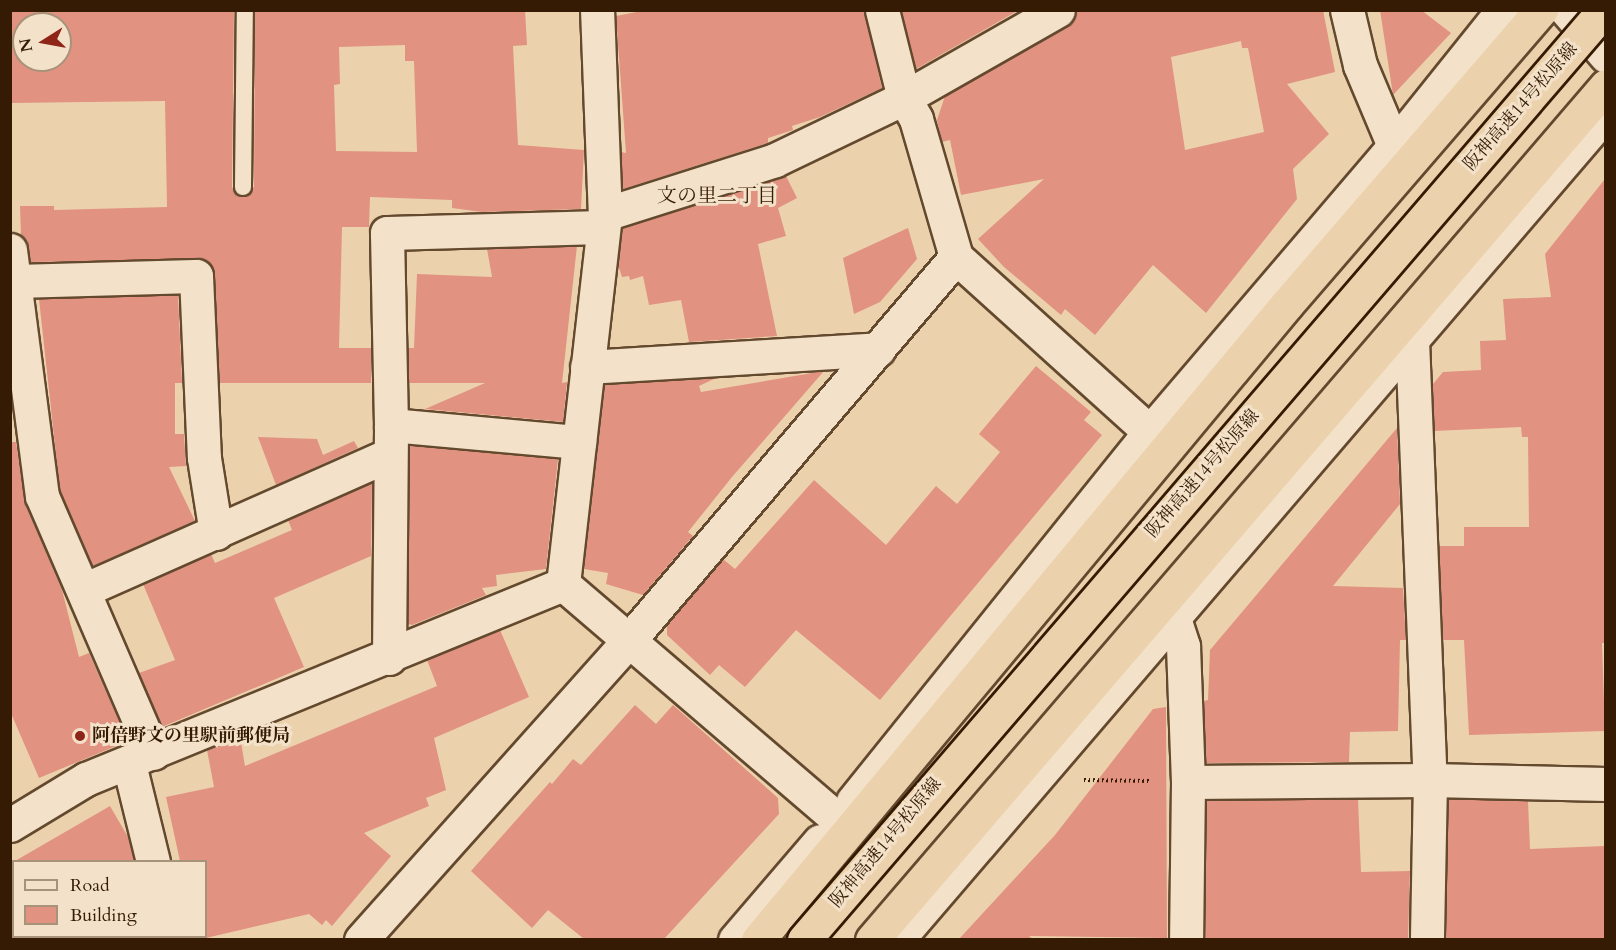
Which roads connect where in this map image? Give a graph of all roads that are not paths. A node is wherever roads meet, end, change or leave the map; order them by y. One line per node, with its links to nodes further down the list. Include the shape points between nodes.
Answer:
1 (245, 10): 15 (lane)
2 (597, 10): 16 (street)
3 (882, 10): 12 (street)
4 (1347, 10): 14 (street, via 1360,65)
5 (1503, 10): 14 (street)
6 (1541, 10): 40 (highway, via 1280,313)
7 (1566, 10): 10 (street)
8 (1604, 10): 41 (highway, 阪神高速14号松原線, bridge)
9 (1057, 11): 12 (street)
10 (1605, 56)
11 (1605, 86): 42 (highway)
12 (904, 98): 16 (street, via 775,160); 17 (street, via 916,119)
13 (1605, 113): 19 (street)
14 (1394, 146): 22 (street)
15 (243, 187)
16 (604, 220): 21 (street); 23 (street, via 387,233)
17 (956, 257): 20 (street); 22 (street)
18 (12, 266): 25 (street, via 196,276 204,458); 27 (street, via 42,496)
19 (1412, 340): 28 (street); 32 (street)
20 (878, 349): 21 (street); 29 (street)
21 (587, 367): 24 (street)
22 (1150, 432): 35 (street)
23 (390, 440): 24 (street); 25 (street); 30 (street)
24 (579, 442): 26 (street)
25 (216, 532): 27 (street)
26 (563, 584): 29 (street); 30 (street)
27 (84, 590): 31 (street)
28 (1173, 615): 33 (street, via 1183,646); 43 (street)
29 (630, 639): 35 (street); 38 (street)
30 (389, 658): 31 (street)
31 (141, 758): 36 (street, via 86,779); 37 (street)
32 (1430, 780): 33 (street); 34 (street); 45 (street)
33 (1188, 782): 44 (street)
34 (1605, 784)
35 (838, 820): 39 (street)
36 (10, 825)
37 (153, 860)
38 (361, 939)
39 (735, 939)
40 (758, 939)
41 (804, 939)
42 (872, 939)
43 (897, 939)
44 (1186, 939)
45 (1427, 939)

